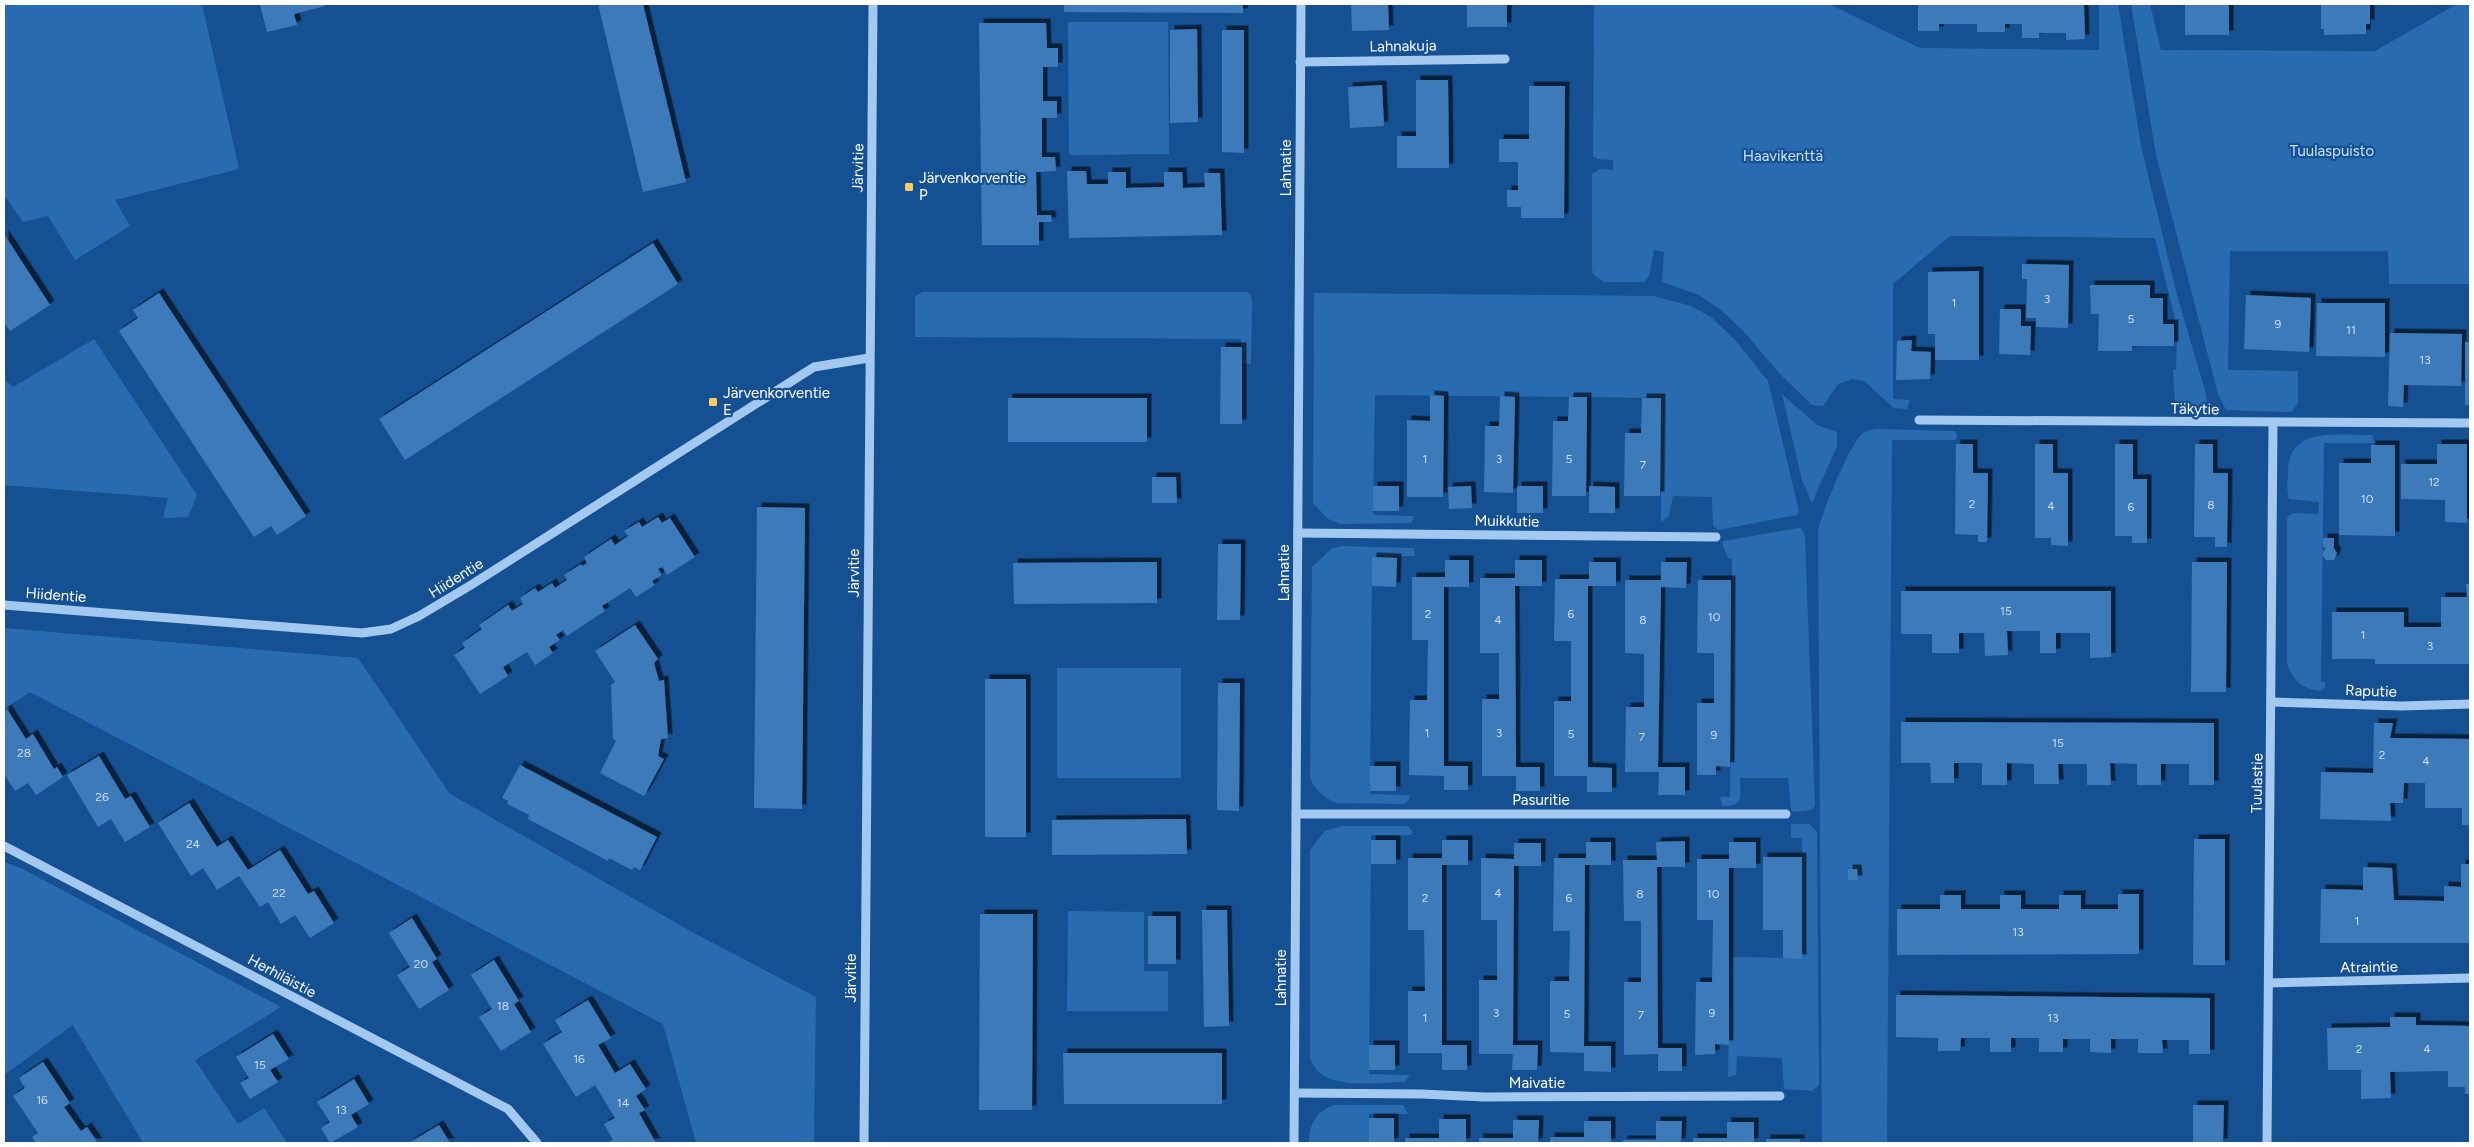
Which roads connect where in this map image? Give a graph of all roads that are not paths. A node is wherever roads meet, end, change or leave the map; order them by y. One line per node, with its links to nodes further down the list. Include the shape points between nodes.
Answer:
1 (874, 4): 5 (street, Järvitie)
2 (1301, 4): 4 (street, Lahnatie)
3 (1505, 59): 4 (street, Lahnakuja)
4 (1300, 62): 9 (street, Lahnatie)
5 (869, 358): 11 (street, Hiidentie, via 814,367 471,585 391,629 362,633); 22 (street, Järvitie)
6 (1919, 420): 7 (street, Täkytie)
7 (2273, 423): 8 (street, Täkytie); 12 (street, Tuulastie)
8 (2470, 423)
9 (1298, 533): 10 (street, Muikkutie); 14 (street, Lahnatie)
10 (1716, 537)
11 (4, 605)
12 (2272, 702): 13 (street, Raputie, via 2401,706); 18 (street, Tuulastie)
13 (2470, 704)
14 (1296, 814): 15 (street, Pasuritie); 19 (street, Lahnatie)
15 (1786, 814)
16 (4, 846): 21 (street, Herhiläistie, via 508,1109)
17 (2470, 978): 18 (street, Atraintie)
18 (2269, 983): 24 (street, Tuulastie)
19 (1295, 1093): 20 (street, Maivatie, via 1484,1097); 23 (street, Lahnatie)
20 (1780, 1096)
21 (538, 1143)
22 (864, 1143)
23 (1294, 1143)
24 (2267, 1143)

